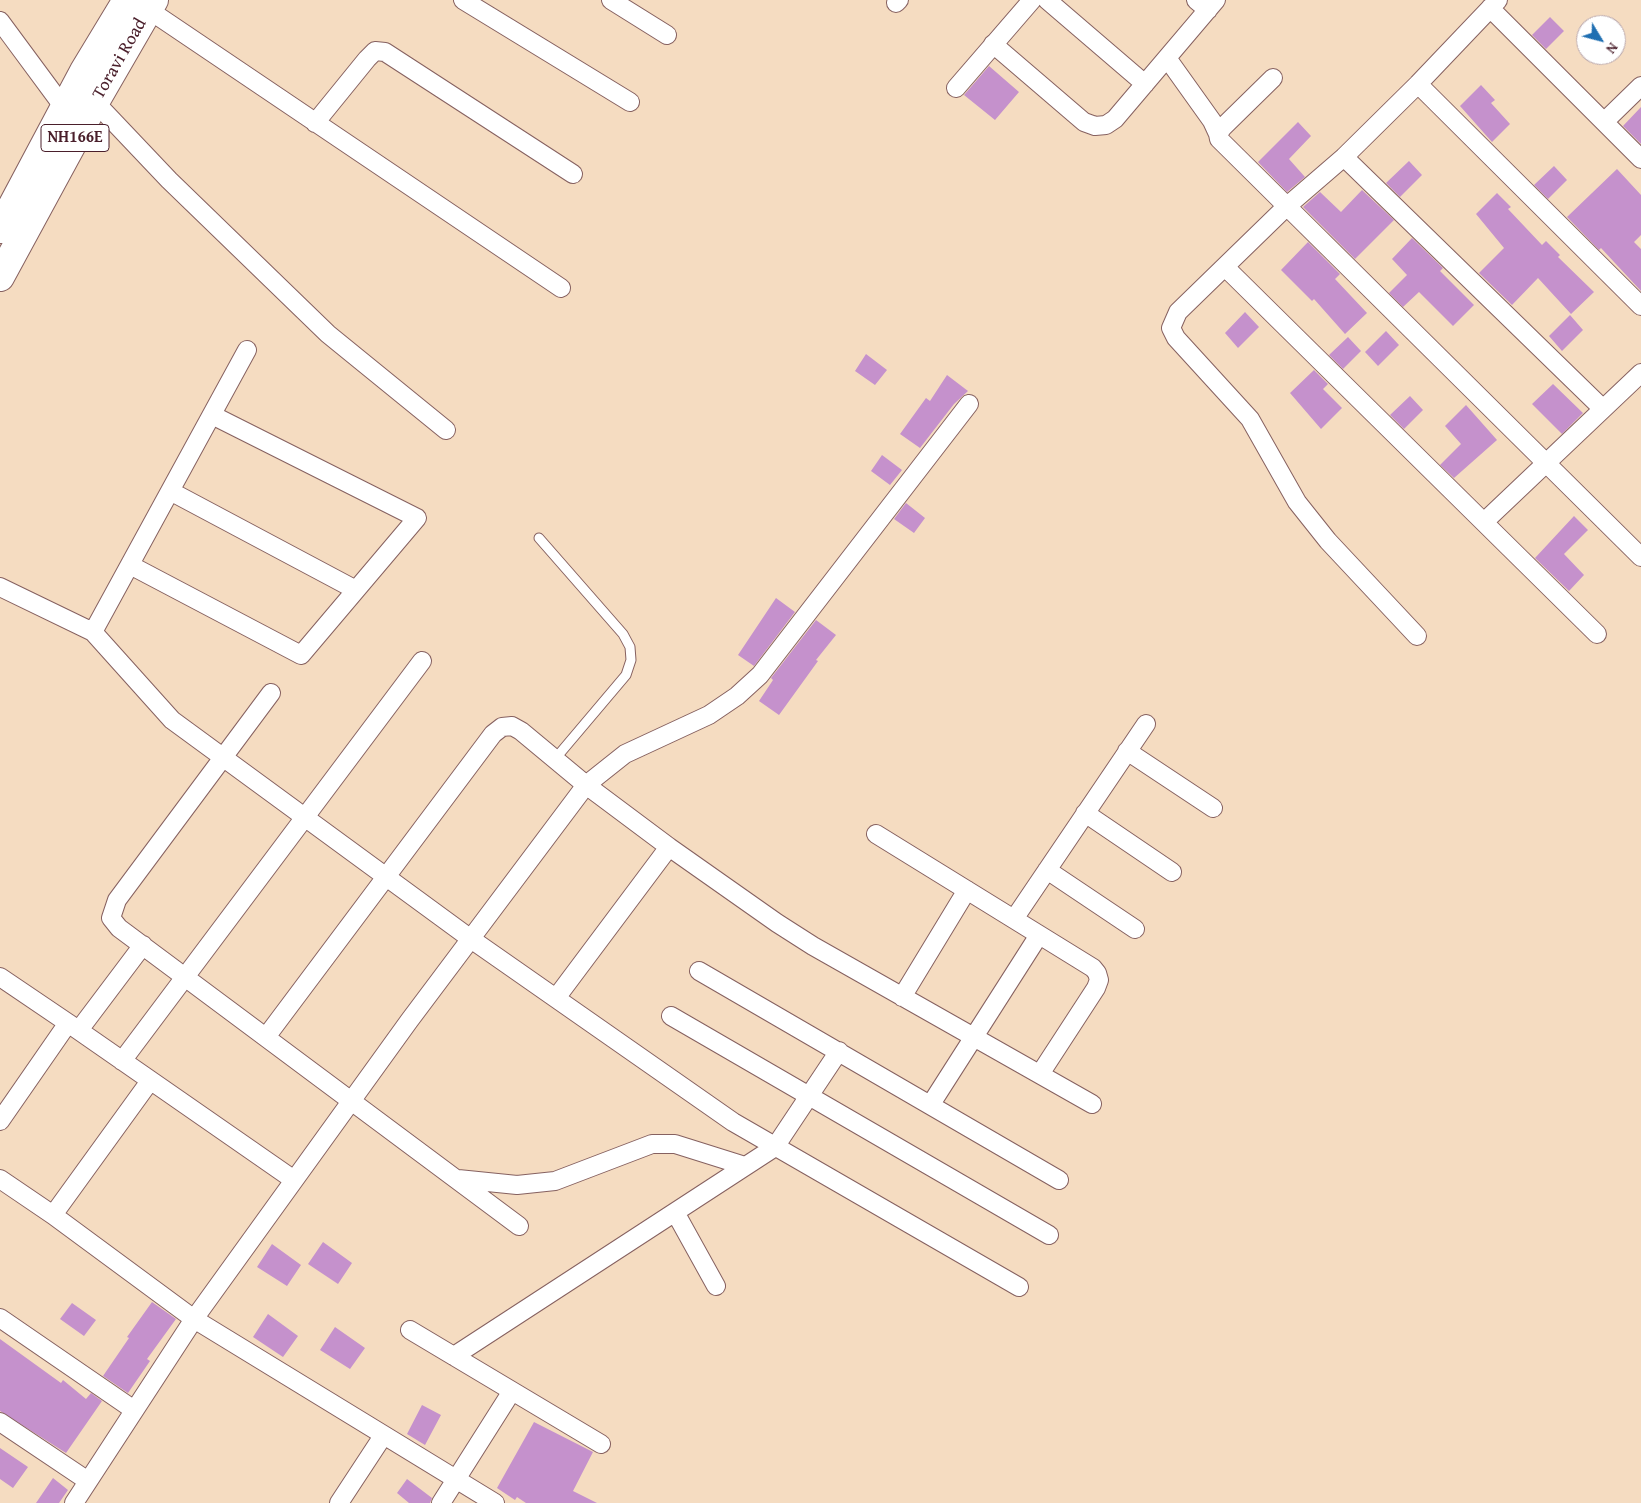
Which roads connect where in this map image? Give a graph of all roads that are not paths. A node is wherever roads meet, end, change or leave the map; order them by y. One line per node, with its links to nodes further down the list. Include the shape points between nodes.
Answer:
1 (463, 0): 18 (street)
2 (611, 0): 9 (street)
3 (1032, 0): 10 (street)
4 (1047, 0): 13 (street)
5 (143, 3): 17 (highway, Toravi Road / NH166E); 19 (highway, Toravi Road / NH166E, via 84,71); 21 (street)
6 (1207, 3): 11 (street)
7 (1494, 4): 14 (street); 20 (street)
8 (0, 22): 19 (street)
9 (667, 35)
10 (994, 44): 13 (street, via 1084,122 1095,126 1106,125 1116,119); 16 (street)
11 (1167, 58): 13 (street); 22 (street)
12 (1273, 78): 22 (street)
13 (1146, 84)
14 (1418, 84): 23 (street); 31 (street)
15 (1641, 86): 20 (street)
16 (956, 88)
17 (95, 102): 29 (highway, Toravi Road / NH166E); 37 (street, via 162,174 328,334)
18 (630, 102)
19 (65, 109): 27 (highway, Toravi Road / NH166E)
20 (1604, 122): 24 (street)
21 (315, 123): 25 (street, via 367,59 375,51 385,52); 30 (street)
22 (1218, 134): 26 (street, via 1224,146)
23 (1344, 157): 26 (street); 35 (street)
24 (1641, 159)
25 (573, 174)
26 (1286, 207): 28 (street); 38 (street)
27 (0, 229)
28 (1225, 267): 40 (street); 48 (street, via 1178,312 1171,328 1176,338 1250,419 1297,502 1328,541)
29 (0, 277)
30 (561, 288)
31 (1641, 306)
32 (247, 350): 36 (street)
33 (1641, 373): 35 (street)
34 (969, 404): 55 (street, via 760,675 709,715 625,754)
35 (1603, 409): 38 (street)
36 (212, 415): 39 (street); 45 (street, via 417,518)
37 (446, 430)
38 (1546, 463): 40 (street); 42 (street)
39 (170, 491): 43 (street); 45 (street)
40 (1484, 522): 47 (street)
41 (539, 538): 54 (lane, via 624,634 631,660 626,675)
42 (1641, 557)
43 (130, 565): 45 (street, via 301,655); 46 (street)
44 (0, 587): 46 (street)
45 (356, 590)
46 (93, 632): 53 (street, via 172,720)
47 (1597, 634)
48 (1417, 636)
49 (422, 662): 58 (street)
50 (271, 693): 53 (street)
51 (1146, 724): 52 (street)
52 (1128, 751): 56 (street); 57 (street)
53 (223, 757): 58 (street); 69 (street, via 112,911 111,918 119,928)
54 (555, 759): 55 (street); 63 (street, via 522,731 512,726 502,727 493,734)
55 (586, 785): 60 (street); 68 (street)
56 (1213, 808)
57 (1086, 813): 61 (street); 62 (street)
58 (305, 817): 63 (street); 71 (street)
59 (876, 834): 64 (street)
60 (669, 847): 73 (street, via 777,923); 74 (street)
61 (1047, 870): 65 (street); 66 (street)
62 (1172, 872)
63 (386, 877): 68 (street); 77 (street)
64 (967, 890): 65 (street); 73 (street)
65 (1014, 919): 67 (street)
66 (1135, 929)
67 (1039, 935): 78 (street); 81 (street, via 1093,968 1099,980)
68 (471, 939): 74 (street); 84 (street)
69 (143, 945): 71 (street); 76 (street)
70 (699, 971): 79 (street)
71 (185, 976): 77 (street); 80 (street)
72 (0, 977): 76 (street)
73 (902, 996): 78 (street)
74 (556, 998): 88 (street, via 733,1122)
75 (671, 1016): 83 (street)
76 (74, 1027): 80 (street); 87 (street)
77 (266, 1036): 84 (street)
78 (974, 1037): 81 (street); 85 (street)
79 (839, 1050): 83 (street); 85 (street)
80 (122, 1060): 82 (street)
81 (1040, 1074): 86 (street)
82 (150, 1081): 92 (street); 95 (street)
83 (809, 1096): 88 (street); 97 (street)
84 (351, 1100): 91 (street); 92 (street)
85 (931, 1104): 93 (street)
86 (1092, 1104)
87 (0, 1121)
88 (775, 1147): 89 (street); 99 (street)
89 (745, 1166): 91 (street, via 675,1144 652,1144 555,1181 517,1185); 94 (street)
90 (0, 1179): 95 (street)
91 (458, 1179): 96 (street)
92 (294, 1180): 101 (street)
93 (1059, 1180)
94 (675, 1212): 98 (street); 103 (street)
95 (53, 1215): 101 (street)
96 (520, 1226)
97 (1049, 1235)
98 (716, 1286)
99 (1019, 1287)
100 (0, 1318): 105 (street)
101 (194, 1319): 105 (street); 107 (street)
102 (410, 1330): 103 (street)
103 (454, 1356): 104 (street)
104 (512, 1391): 108 (street); 109 (street)
105 (134, 1410): 110 (street)
106 (0, 1422): 110 (street)
107 (383, 1436): 109 (street); 112 (street)
108 (601, 1444)
109 (457, 1480): 113 (street); 114 (street)
110 (88, 1481): 111 (street)
111 (74, 1503)
112 (339, 1503)
113 (441, 1503)
114 (495, 1503)

